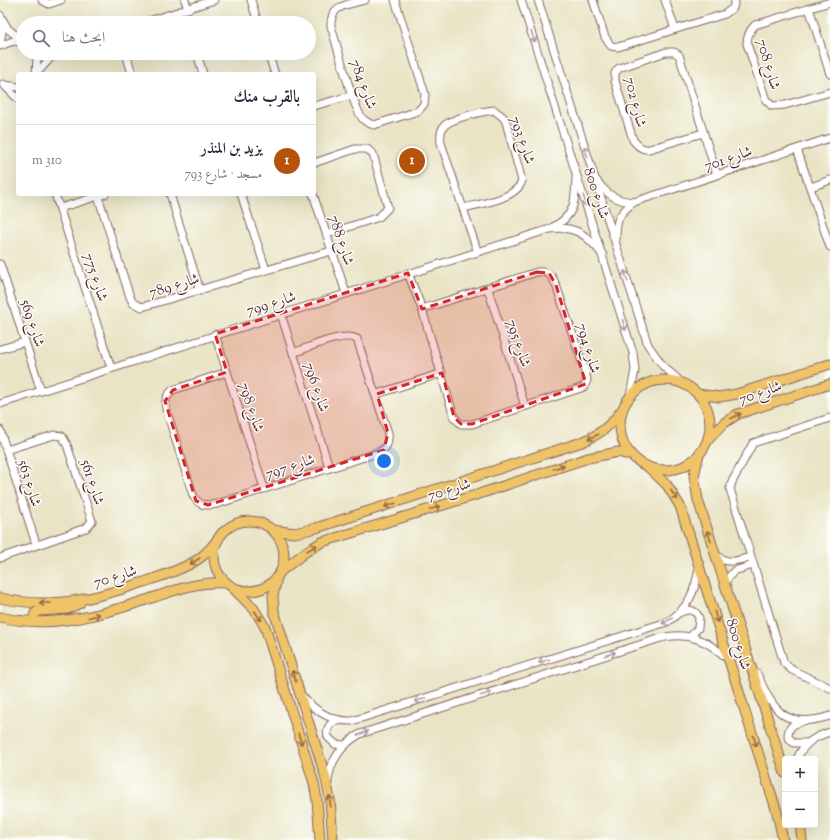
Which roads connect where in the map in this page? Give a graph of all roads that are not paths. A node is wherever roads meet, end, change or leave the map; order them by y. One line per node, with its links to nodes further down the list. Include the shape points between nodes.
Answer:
1 (42, 0): 2 (street, via 49,4)
2 (61, 0)
3 (185, 0): 14 (street)
4 (214, 0): 14 (street)
5 (251, 0): 18 (street)
6 (365, 0): 39 (street, شارع 784, via 337,8 333,11 331,20)
7 (395, 0): 39 (street, شارع 784, via 425,94 424,104 418,111 374,125 363,119)
8 (521, 0): 46 (street, شارع 800, one-way to 46)
9 (538, 0): 47 (street, شارع 800, one-way to 9)
10 (593, 0): 20 (street, via 605,37 611,46 626,46)
11 (665, 0): 20 (street)
12 (735, 0): 20 (street, via 734,8 730,12)
13 (830, 2): 15 (street, شارع 708)
14 (188, 8): 17 (street)
15 (809, 8): 35 (street); 38 (street, شارع 708, via 754,25 749,30 747,44 766,100 772,106 785,105)
16 (0, 16): 21 (street)
17 (164, 16)
18 (256, 16)
19 (0, 25): 23 (street)
20 (675, 29)
21 (16, 36)
22 (16, 41): 24 (street)
23 (0, 42)
24 (0, 46)
25 (37, 60): 30 (street)
26 (48, 60): 31 (street)
27 (128, 60): 32 (street)
28 (199, 60): 33 (street)
29 (270, 60): 34 (street)
30 (35, 72)
31 (37, 72)
32 (131, 72)
33 (202, 72)
34 (274, 72)
35 (830, 74)
36 (2, 83): 37 (street); 40 (street)
37 (16, 86)
38 (830, 92)
39 (353, 95): 41 (street)
40 (16, 96)
41 (316, 105)
42 (703, 133): 42 (street, شارع 702, via 679,55 666,52 619,68 615,73 615,81 633,140 638,146 644,150); 48 (street, شارع 702)
43 (830, 138): 44 (street, شارع 701)
44 (797, 149): 48 (street, شارع 701); 50 (street)
45 (316, 162): 61 (street, via 355,149 367,149 373,154 388,204 388,208 379,217)
46 (576, 173): 60 (street, شارع 799, via 573,205 569,215); 66 (street, شارع 800, one-way to 66)
47 (593, 175): 57 (street, via 603,190 613,197); 62 (street, شارع 800)
48 (718, 175): 57 (street, شارع 701)
49 (830, 180): 50 (street)
50 (811, 187): 63 (street)
51 (56, 196): 58 (street, شارع 775)
52 (99, 196): 58 (street)
53 (102, 196): 71 (street, شارع 789, via 133,303 142,308 149,307)
54 (171, 196): 71 (street)
55 (242, 196): 68 (street)
56 (314, 196): 61 (street, شارع 788)
57 (634, 202): 62 (street, شارع 701, via 618,219)
58 (60, 208): 80 (street, شارع 775)
59 (463, 208): 59 (street, شارع 793, via 441,143 442,128 452,121 494,110 506,122 522,181 520,188 509,195); 64 (street, شارع 793)
60 (550, 229): 64 (street, شارع 799); 66 (street, شارع 799, via 573,229 588,239)
61 (327, 234): 65 (street, شارع 788)
62 (617, 248): 83 (street, شارع 800, one-way to 62, via 663,366 648,345)
63 (830, 248)
64 (477, 250): 69 (street, شارع 799)
65 (332, 251): 68 (street, شارع 789); 72 (street, شارع 788)
66 (603, 255): 88 (street, شارع 800, one-way to 88, via 634,358 635,376)
67 (0, 264): 76 (street, شارع 569)
68 (266, 270): 71 (street, شارع 789)
69 (408, 273): 72 (street, شارع 799); 73 (street, شارع 794)
70 (488, 289): 73 (street, شارع 794); 90 (street, شارع 795); 90 (street, شارع 794, via 542,271 553,276 585,371 587,380 584,387)
71 (200, 291)
72 (346, 293): 74 (street, شارع 799)
73 (422, 309): 82 (street, شارع 794)
74 (281, 314): 75 (street, شارع 799); 78 (street, شارع 796)
75 (215, 334): 80 (street, شارع 799); 81 (street, شارع 798)
76 (25, 342): 77 (street); 85 (street, شارع 569)
77 (0, 349)
78 (293, 353): 86 (street, شارع 797, via 339,337 352,336 357,339); 99 (street, شارع 796)
79 (830, 364): 87 (main road, شارع 70, via 737,394 719,397)
80 (111, 368): 85 (street, شارع 799)
81 (227, 372): 100 (street, شارع 798); 100 (street, شارع 797, via 173,390 165,401 193,495 196,501 208,505)
82 (442, 373): 86 (street); 90 (street, شارع 794, via 454,417 461,424 472,424)
83 (681, 382): 87 (main road); 88 (main road, via 662,379 653,381 644,384)
84 (830, 384): 94 (main road, شارع 70, one-way to 84, via 724,423 738,414)
85 (41, 390): 89 (street, شارع 799)
86 (377, 394): 99 (street, شارع 797, via 388,433 388,444 384,450 377,453)
87 (698, 394): 94 (main road, via 709,413)
88 (630, 396): 91 (main road)
89 (0, 404)
90 (525, 406)
91 (621, 411): 97 (main road, via 621,435); 101 (main road, شارع 70, one-way to 101, via 614,422 603,431 582,442 316,528 295,533)
92 (830, 418): 105 (street, via 756,441 749,449 730,489)
93 (0, 430): 95 (street, شارع 563)
94 (707, 441): 96 (main road)
95 (6, 450): 103 (street, شارع 563); 103 (street, شارع 561, via 54,435 62,436 91,517 91,523 86,528)
96 (699, 454): 98 (main road, via 676,468 666,470); 104 (main road, شارع 800, one-way to 96, via 695,487)
97 (632, 456): 98 (main road); 109 (main road, شارع 70, one-way to 97, via 295,559 322,542 588,458 618,452)
98 (647, 466): 108 (main road, شارع 800, one-way to 108, via 675,496)
99 (329, 467): 100 (street, شارع 797)
100 (264, 488)
101 (272, 530): 102 (main road, via 259,523 243,522); 109 (main road, via 282,545 284,554)
102 (222, 533): 111 (main road, via 215,547 216,570); 113 (main road, شارع 70, one-way to 113, via 206,553 187,566)
103 (36, 544): 106 (street, شارع 561)
104 (715, 554): 105 (street, via 730,562); 110 (main road, شارع 800)
105 (750, 557): 107 (street)
106 (0, 558)
107 (753, 565): 110 (street, via 734,571); 120 (street, via 784,663 792,670)
108 (700, 566): 114 (street, via 693,594); 119 (main road, شارع 800, one-way to 119)
109 (279, 574): 111 (main road, via 262,589 242,591); 121 (main road, one-way to 109, via 274,611 273,596)
110 (724, 582): 118 (main road, شارع 800)
111 (229, 585): 116 (main road, one-way to 111, via 82,619 194,584); 132 (main road, one-way to 132, via 254,609 265,627 314,783)
112 (0, 598): 113 (main road, شارع 70, one-way to 112, via 30,603)
113 (82, 601): 116 (main road, via 68,609 37,612)
114 (680, 612): 117 (street, via 690,610 699,618 698,628); 123 (street, one-way to 123, via 667,622 358,719)
115 (0, 617): 116 (main road)
116 (33, 622)
117 (691, 636): 119 (street, via 712,644); 127 (street, one-way to 117, via 360,734 639,645 669,636)
118 (750, 658): 124 (street, via 770,702 778,711 794,720); 129 (main road, شارع 800)
119 (729, 660): 134 (main road, شارع 800, one-way to 134, via 777,812)
120 (830, 688)
121 (300, 694): 123 (street, via 313,707); 130 (main road)
122 (830, 716): 124 (street)
123 (337, 720): 127 (street, via 328,728 328,737 335,744)
124 (803, 721): 126 (street, via 789,729 788,737 794,743)
125 (830, 732): 126 (street, via 814,737)
126 (806, 743): 128 (street)
127 (344, 745): 130 (street, via 331,767)
128 (799, 756)
129 (782, 763)
130 (328, 786): 133 (main road, one-way to 130)
131 (800, 828): 135 (main road)
132 (320, 840)
133 (333, 840)
134 (783, 840)
135 (802, 840)

